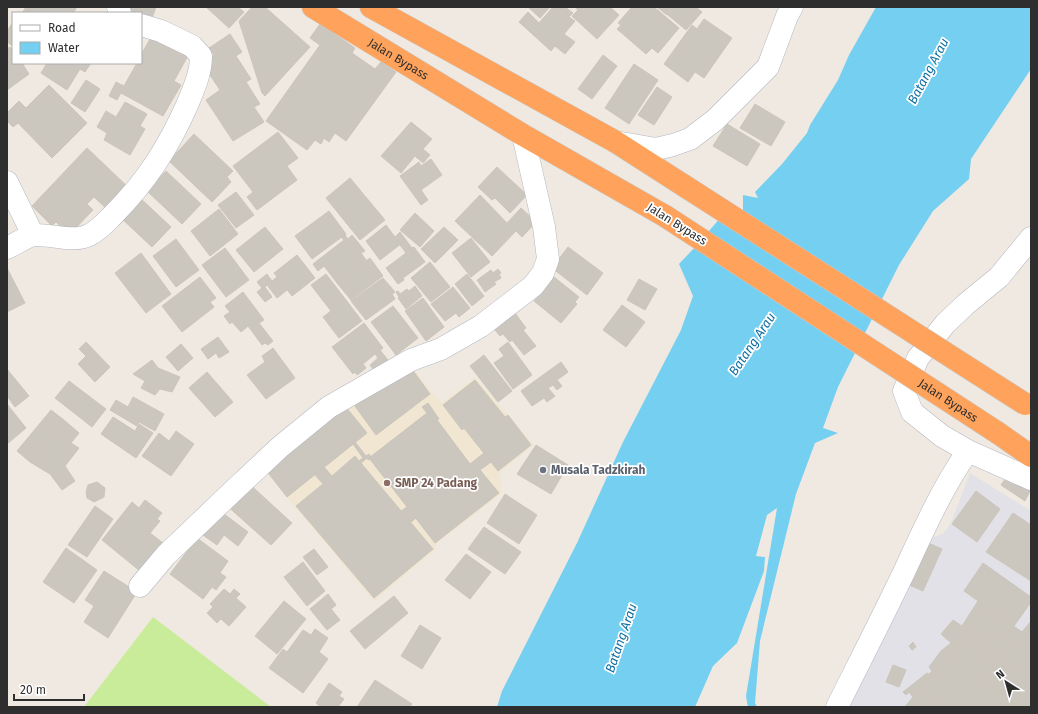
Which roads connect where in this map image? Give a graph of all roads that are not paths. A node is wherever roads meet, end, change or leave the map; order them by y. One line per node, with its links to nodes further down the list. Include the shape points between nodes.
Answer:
1 (313, 7): 5 (highway, Jalan Bypass)
2 (371, 7): 6 (highway)
3 (792, 7): 6 (street, via 768,67 715,120 690,138 656,149)
4 (142, 25): 8 (street, via 161,31 192,46 201,56 201,67 195,86 175,132 155,166 131,197 97,230 78,239)
5 (523, 135): 13 (highway, Jalan Bypass, bridge, via 665,216); 15 (street, via 544,227 548,259 533,286 466,335 441,349 411,360 329,407 233,490 166,555)
6 (616, 142): 11 (highway, bridge)
7 (7, 182): 8 (street)
8 (33, 235): 10 (street)
9 (1031, 238): 12 (street, via 999,277 945,324 918,358 904,391 912,412 942,436)
10 (7, 248)
11 (1028, 406)
12 (968, 451): 14 (street); 16 (street, via 921,533)
13 (1031, 456)
14 (1031, 479)
15 (140, 586)
16 (837, 707)

